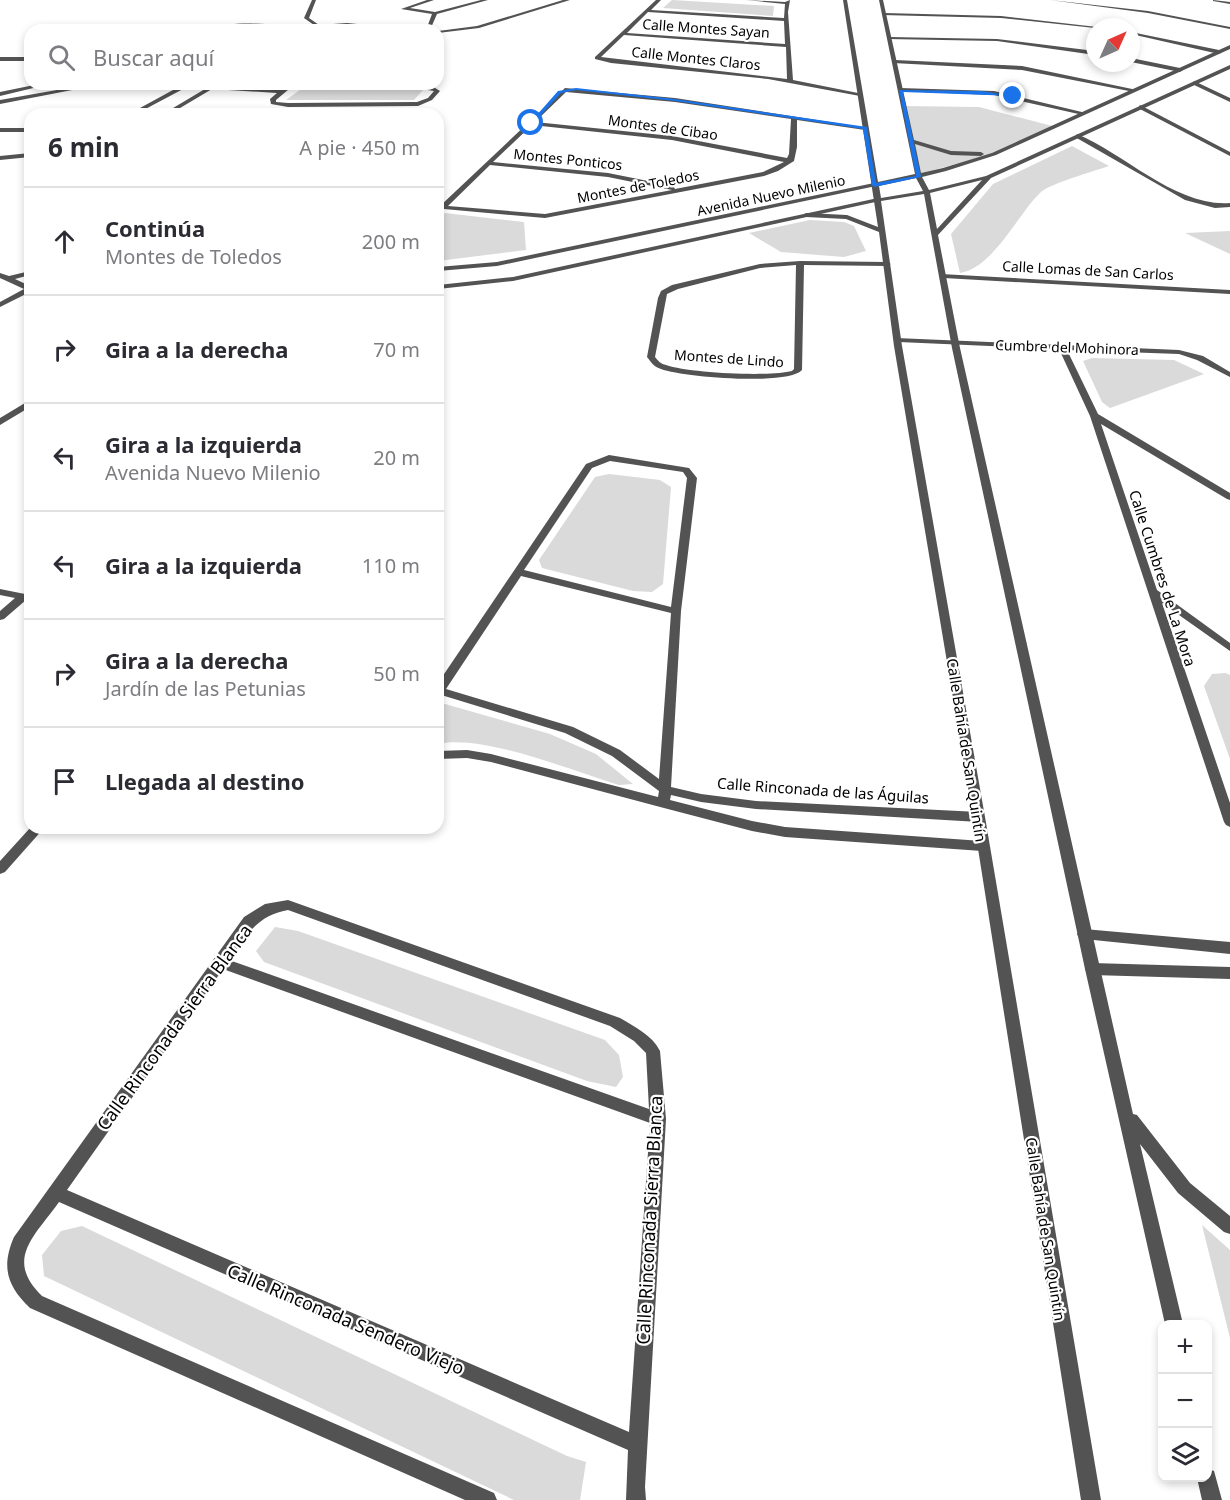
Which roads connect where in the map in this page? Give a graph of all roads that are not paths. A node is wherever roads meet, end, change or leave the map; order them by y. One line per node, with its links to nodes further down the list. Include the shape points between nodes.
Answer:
1 (314, 0): 19 (street, via 306,18)
2 (432, 0): 15 (street, via 403,9)
3 (486, 0): 16 (street)
4 (568, 0): 24 (street, via 477,27)
5 (659, 0): 14 (street)
6 (748, 0): 11 (street)
7 (845, 0): 48 (street, Calle Bahía de San Quintín)
8 (881, 0): 17 (street)
9 (1052, 0): 12 (street)
10 (1215, 0): 13 (street)
11 (788, 1): 18 (street)
12 (1069, 1): 23 (street)
13 (1230, 3)
14 (648, 11): 18 (street); 25 (street)
15 (414, 12): 16 (street); 20 (street)
16 (435, 13): 21 (street)
17 (884, 14): 22 (street, via 1001,18); 27 (street)
18 (787, 20): 28 (street)
19 (315, 24)
20 (410, 24)
21 (430, 24)
22 (1086, 26)
23 (1230, 28)
24 (444, 31)
25 (624, 33): 28 (street, Calle Montes Sayan); 38 (street, Calle Montes Claros, via 597,56)
26 (1140, 35): 31 (street)
27 (889, 38): 30 (street, via 997,40); 34 (street)
28 (787, 46): 38 (street)
29 (1230, 47): 31 (street, Avenida Nuevo Milenio)
30 (1086, 52)
31 (1219, 52): 37 (street, Avenida Nuevo Milenio)
32 (0, 59): 33 (street)
33 (24, 59)
34 (895, 62): 46 (street); 47 (street, via 1022,68)
35 (1140, 62): 37 (street)
36 (1230, 67): 39 (street, Avenida Nuevo Milenio)
37 (1180, 70): 47 (street, Avenida Nuevo Milenio)
38 (790, 80): 48 (street, Calle Montes Claros)
39 (1194, 83): 50 (street); 52 (street, Avenida Nuevo Milenio)
40 (24, 89): 49 (street)
41 (67, 90): 51 (street)
42 (177, 90): 53 (street)
43 (208, 90): 54 (street)
44 (285, 90): 45 (street, via 273,103 418,104 430,99)
45 (436, 90)
46 (900, 90): 55 (street, via 994,93); 62 (street)
47 (1134, 90): 55 (street, Avenida Nuevo Milenio)
48 (860, 93): 58 (street, Calle Bahía de San Quintín)
49 (0, 94)
50 (1230, 100)
51 (0, 102)
52 (1140, 107): 61 (street, Avenida Nuevo Milenio); 64 (street)
53 (143, 108)
54 (176, 108)
55 (1083, 113): 63 (street, Avenida Nuevo Milenio)
56 (794, 118): 57 (street, Montes de Toledos, via 572,89 559,92); 58 (street, Montes de Toledos); 68 (street)
57 (531, 123): 68 (street, Montes de Cibao, via 672,138); 69 (street, Montes de Toledos)
58 (865, 128): 72 (street, Calle Bahía de San Quintín)
59 (0, 130): 60 (street)
60 (24, 130)
61 (1077, 136): 71 (street, Avenida Nuevo Milenio); 77 (street, via 1187,199 1215,206)
62 (913, 142): 63 (street, via 951,153); 70 (street)
63 (994, 154): 70 (street, Avenida Nuevo Milenio)
64 (1230, 154)
65 (24, 156): 66 (street)
66 (0, 160): 67 (street)
67 (24, 161)
68 (791, 161): 73 (street, Montes de Toledos, via 764,174)
69 (487, 163): 73 (street, Montes Ponticos, via 608,175); 76 (street, Montes de Toledos)
70 (919, 177): 72 (street, Avenida Nuevo Milenio); 74 (street)
71 (988, 177): 74 (street, Avenida Nuevo Milenio); 81 (street)
72 (874, 185): 75 (street, Calle Bahía de San Quintín); 84 (street, Avenida Nuevo Milenio, via 497,264)
73 (680, 189): 78 (street, Montes de Toledos, via 545,216)
74 (927, 192): 75 (street, Avenida Nuevo Milenio); 81 (street)
75 (878, 200): 79 (street, Avenida Nuevo Milenio); 80 (street, Calle Bahía de San Quintín)
76 (444, 205)
77 (1230, 205)
78 (444, 209)
79 (806, 215): 80 (street, via 847,217); 89 (street, Avenida Nuevo Milenio, via 513,279)
80 (881, 230): 83 (street, Calle Bahía de San Quintín)
81 (934, 237): 86 (street)
82 (800, 263): 82 (street, Montes de Lindo, via 760,266 669,290 662,298 651,357 654,362 671,369 775,377 795,373); 83 (street, Montes de Lindo)
83 (887, 264): 93 (street, Calle Bahía de San Quintín)
84 (444, 268)
85 (24, 274): 87 (street)
86 (944, 276): 91 (street, Calle Lomas de San Carlos); 94 (street)
87 (4, 277): 88 (street)
88 (24, 286)
89 (444, 286)
90 (24, 292): 92 (street)
91 (1230, 292)
92 (0, 305)
93 (899, 340): 94 (street, Cumbre del Mohinora); 114 (street, Calle Bahía de San Quintín)
94 (955, 343): 95 (street, Cumbre del Mohinora); 119 (street)
95 (1062, 347): 96 (street, Cumbre del Mohinora, via 1179,352 1200,358); 98 (street, Calle Cumbres de La Mora)
96 (1230, 375)
97 (24, 408): 99 (street)
98 (1094, 416): 100 (street); 102 (street, Calle Cumbres de La Mora)
99 (0, 422)
100 (1230, 497)
101 (518, 572): 106 (street); 106 (street, Calle Rinconada de las Águilas, via 594,462 609,458 678,467 692,478); 109 (street, Calle Rinconada de las Águilas)
102 (1151, 590): 108 (street); 115 (street, Calle Cumbres de La Mora)
103 (0, 592): 104 (street)
104 (24, 598)
105 (24, 599): 107 (street)
106 (676, 611): 112 (street, Calle Rinconada de las Águilas)
107 (0, 617)
108 (1230, 648)
109 (444, 681)
110 (444, 692): 112 (street, Calle Rinconada de las Águilas, via 569,730 616,753)
111 (444, 755): 113 (street, via 491,758)
112 (666, 790): 113 (street, Calle Rinconada de las Águilas); 114 (street, Calle Rinconada de las Águilas, via 756,805)
113 (664, 804): 117 (street, via 785,832)
114 (979, 817): 117 (street, Calle Bahía de San Quintín)
115 (1230, 822)
116 (32, 834): 118 (street)
117 (982, 846): 133 (street, Calle Bahía de San Quintín)
118 (0, 869)
119 (1084, 934): 120 (street); 122 (street)
120 (1230, 948)
121 (220, 962): 125 (street); 125 (street, Calle Rinconada Sierra Blanca, via 249,921 270,908 288,905 604,1018 639,1036 653,1052); 126 (street, Calle Rinconada Sierra Blanca)
122 (1092, 969): 123 (street); 124 (street)
123 (1230, 973)
124 (1127, 1116): 127 (street, via 1184,1188); 128 (street)
125 (658, 1119): 129 (street, Calle Rinconada Sierra Blanca)
126 (55, 1193): 129 (street, Calle Rinconada Sendero Viejo); 132 (street, Calle Rinconada Sierra Blanca, via 14,1256 18,1281 36,1302)
127 (1230, 1226)
128 (1173, 1320)
129 (638, 1445): 131 (street, Calle Rinconada Sierra Blanca)
130 (1208, 1482): 134 (street)
131 (634, 1496)
132 (487, 1500)
133 (1091, 1500)
134 (1212, 1500)

